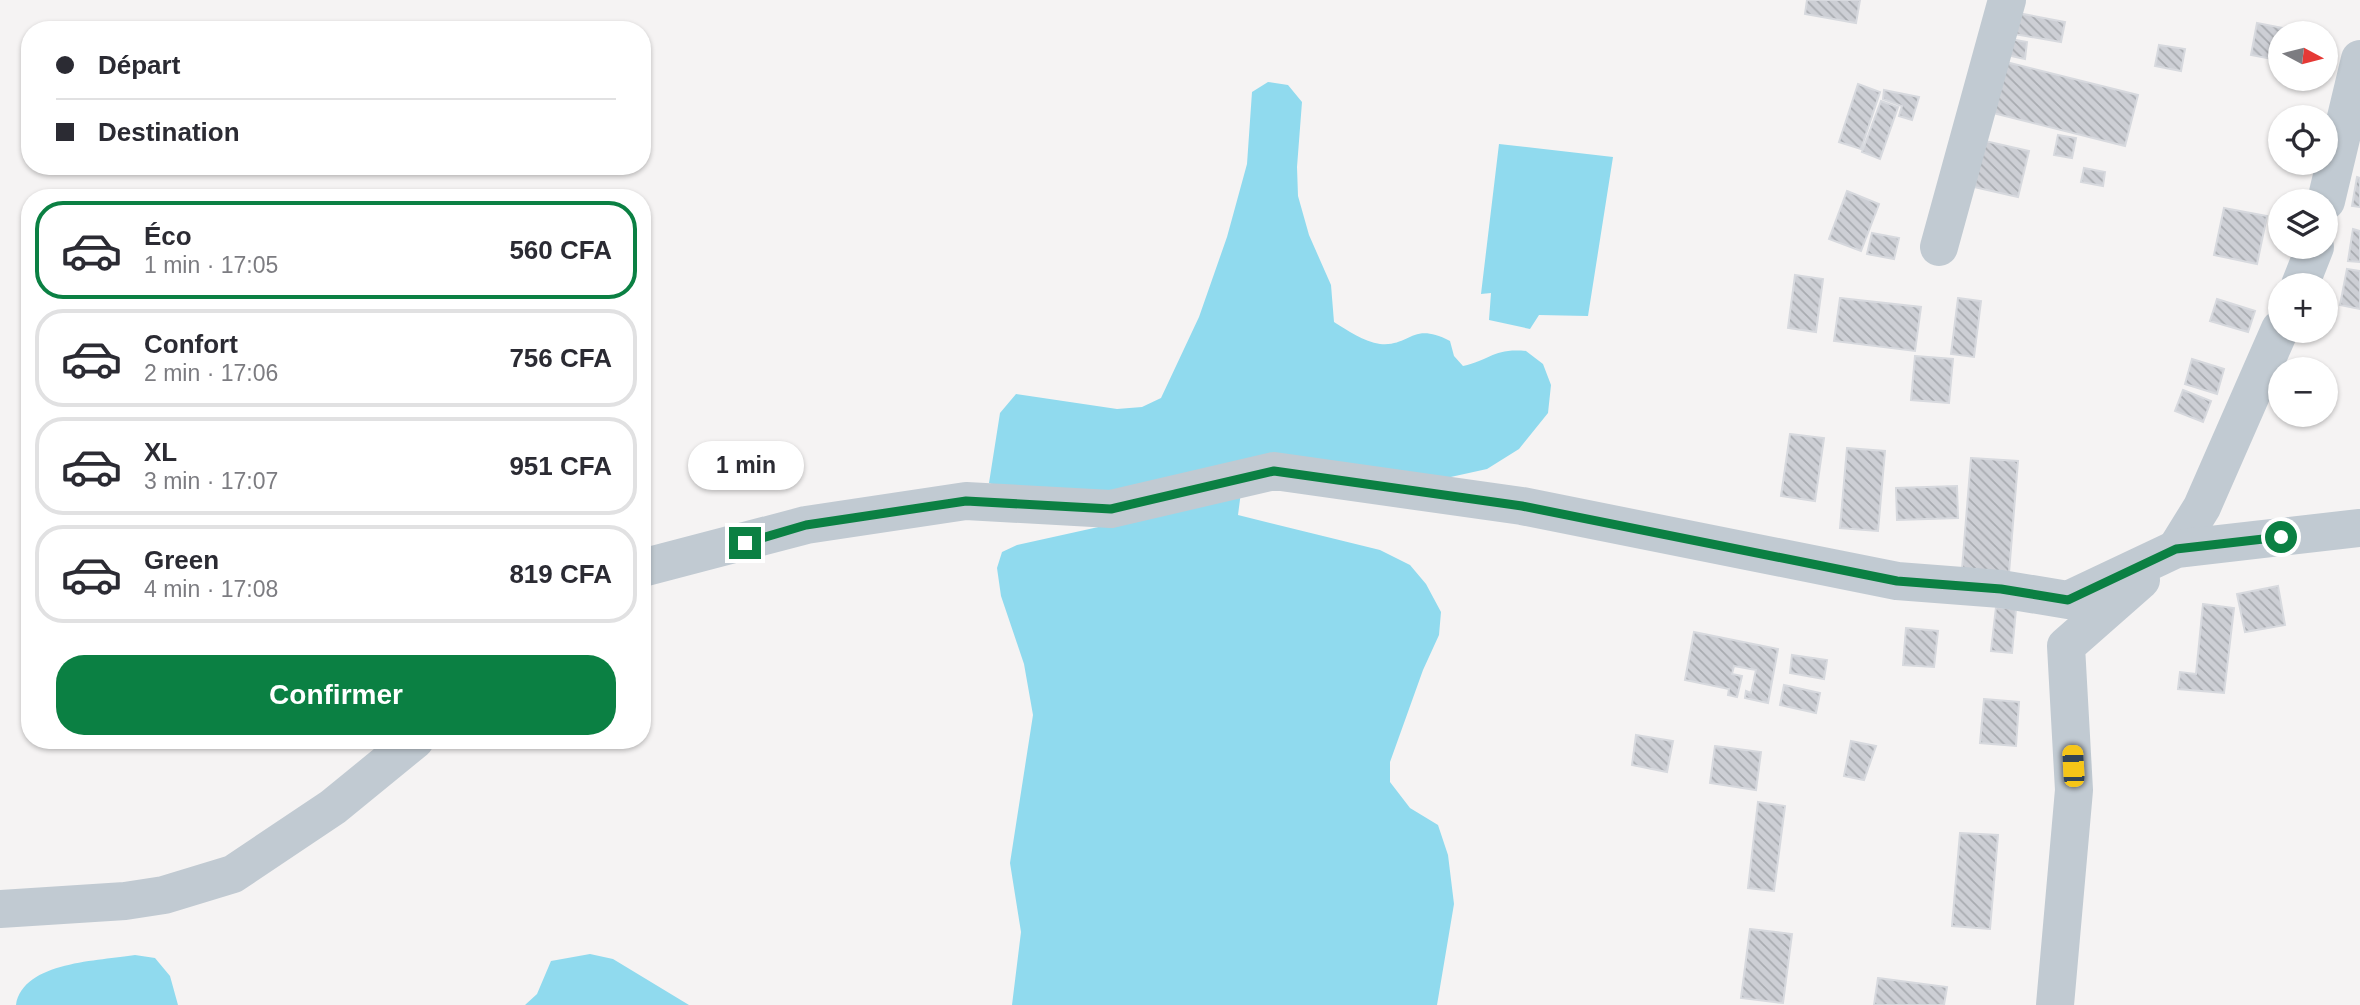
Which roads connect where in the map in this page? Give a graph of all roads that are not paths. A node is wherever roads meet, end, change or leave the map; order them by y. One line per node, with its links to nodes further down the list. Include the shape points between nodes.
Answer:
1 (2007, 0): 4 (street)
2 (2358, 77): 3 (street)
3 (2329, 189)
4 (1939, 247)
5 (2274, 343): 7 (street, via 2202,507)
6 (2360, 528): 7 (street)
7 (2176, 549): 8 (street, via 2068,600 2001,589 1897,581 1522,506 1274,471 1111,509 966,501 806,525); 11 (street, via 2066,646 2074,790)
8 (651, 566)
9 (404, 749): 10 (street, via 333,807 233,874 164,895 125,901)
10 (0, 909)
11 (2056, 1005)

